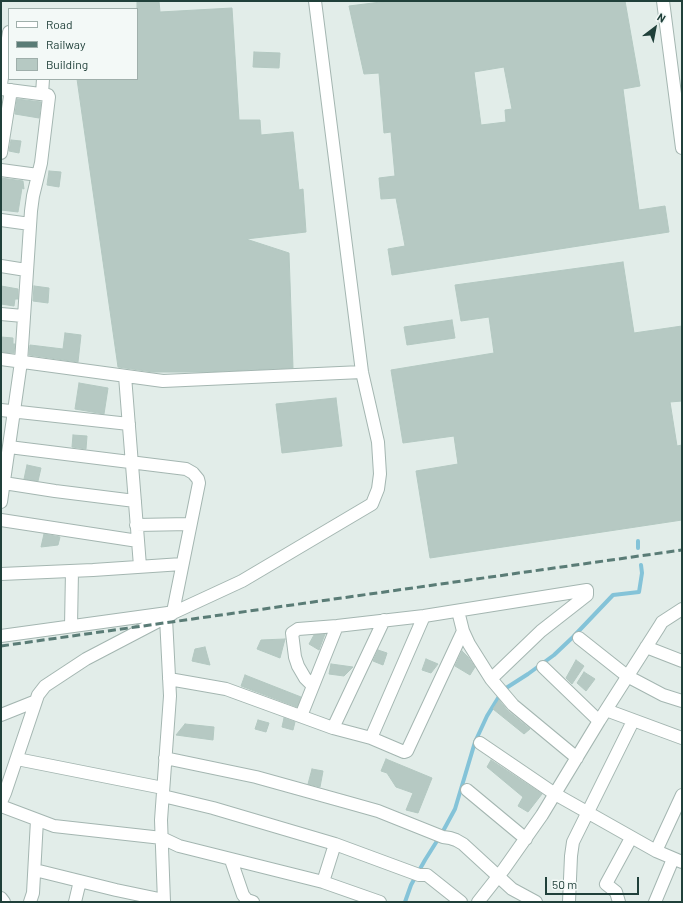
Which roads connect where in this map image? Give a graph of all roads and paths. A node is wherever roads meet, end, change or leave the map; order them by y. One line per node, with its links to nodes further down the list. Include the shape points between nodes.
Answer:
1 (315, 1): 19 (street)
2 (662, 1): 7 (street)
3 (8, 43): 5 (street)
4 (43, 80): 6 (street)
5 (4, 88): 6 (street); 8 (street)
6 (42, 94): 10 (street, via 49,97)
7 (682, 148)
8 (1, 153)
9 (1, 170): 10 (street)
10 (38, 174): 12 (street)
11 (1, 220): 12 (street)
12 (30, 224): 14 (street)
13 (1, 266): 14 (street)
14 (26, 270): 16 (street)
15 (1, 314): 16 (street)
16 (23, 316): 18 (street)
17 (1, 359): 18 (street)
18 (21, 362): 20 (street); 22 (street)
19 (362, 372): 20 (street, via 163,381); 39 (street, via 378,442 380,474 372,504 242,581)
20 (125, 376): 23 (street)
21 (1, 410): 22 (street)
22 (14, 412): 23 (street); 24 (street)
23 (129, 424): 25 (street)
24 (6, 454): 25 (street); 26 (street)
25 (132, 462): 28 (street); 30 (street, via 186,469 198,479)
26 (4, 483): 27 (street); 28 (street)
27 (1, 501)
28 (135, 501): 31 (street)
29 (1, 520): 32 (street)
30 (190, 524): 31 (street); 33 (street)
31 (136, 525): 32 (street)
32 (138, 541): 34 (street)
33 (182, 564): 34 (street); 39 (street)
34 (140, 566): 35 (street)
35 (72, 571): 36 (street); 42 (street)
36 (1, 574)
37 (682, 609): 47 (street, via 662,622)
38 (458, 611): 40 (street); 44 (street); 52 (street, via 587,590 587,595 541,631)
39 (169, 615): 42 (street); 51 (street); 55 (street, via 79,663 45,686)
40 (424, 616): 41 (street); 62 (street)
41 (384, 620): 43 (street); 61 (street)
42 (71, 626): 45 (street)
43 (337, 626): 53 (street); 53 (street, via 298,629 292,633 298,666)
44 (463, 631): 52 (street); 62 (street, via 407,751)
45 (1, 636)
46 (579, 638): 50 (street)
47 (646, 647): 48 (street); 50 (street)
48 (682, 661)
49 (543, 667): 59 (street)
50 (627, 676): 54 (street, via 663,695); 56 (street)
51 (169, 678): 58 (street, via 226,689); 65 (street)
52 (491, 679): 66 (street, via 513,705)
53 (313, 686): 58 (street)
54 (682, 701)
55 (36, 702): 57 (street); 67 (street)
56 (606, 710): 59 (street); 60 (street)
57 (1, 716)
58 (301, 716): 61 (street)
59 (599, 721): 66 (street)
60 (633, 721): 63 (street); 75 (street)
61 (333, 728): 62 (street)
62 (371, 738)
63 (682, 738)
64 (480, 743): 70 (street)
65 (165, 758): 69 (street); 85 (street, via 256,777 378,811 456,840)
66 (577, 758): 70 (street)
67 (17, 759): 69 (street); 72 (street)
68 (467, 790): 78 (street)
69 (163, 792): 77 (street); 80 (street)
70 (555, 794): 75 (street); 78 (street)
71 (682, 794): 74 (street)
72 (1, 802)
73 (1, 806): 76 (street)
74 (679, 809): 81 (street)
75 (587, 813): 79 (street); 99 (street, via 574,842 571,856)
76 (37, 820): 77 (street, via 54,826); 84 (street)
77 (162, 838): 82 (street, via 179,846); 90 (street)
78 (526, 838): 85 (street)
79 (631, 838): 81 (street); 100 (street, via 606,884 616,892)
80 (335, 844): 87 (street); 96 (street, via 419,875 427,874)
81 (656, 851): 83 (street)
82 (231, 860): 87 (street); 94 (street, via 243,895)
83 (677, 861): 101 (street)
84 (35, 870): 86 (street); 92 (street)
85 (499, 876): 97 (street); 98 (street)
86 (80, 882): 88 (street); 93 (street)
87 (323, 882): 95 (street)
88 (115, 896): 90 (street)
89 (1, 898): 91 (street)
90 (164, 901)
91 (4, 902)
92 (30, 902)
93 (75, 902)
94 (253, 902)
95 (380, 902)
96 (461, 902)
97 (478, 902)
98 (534, 902)
99 (569, 902)
100 (619, 902)
101 (656, 902)

